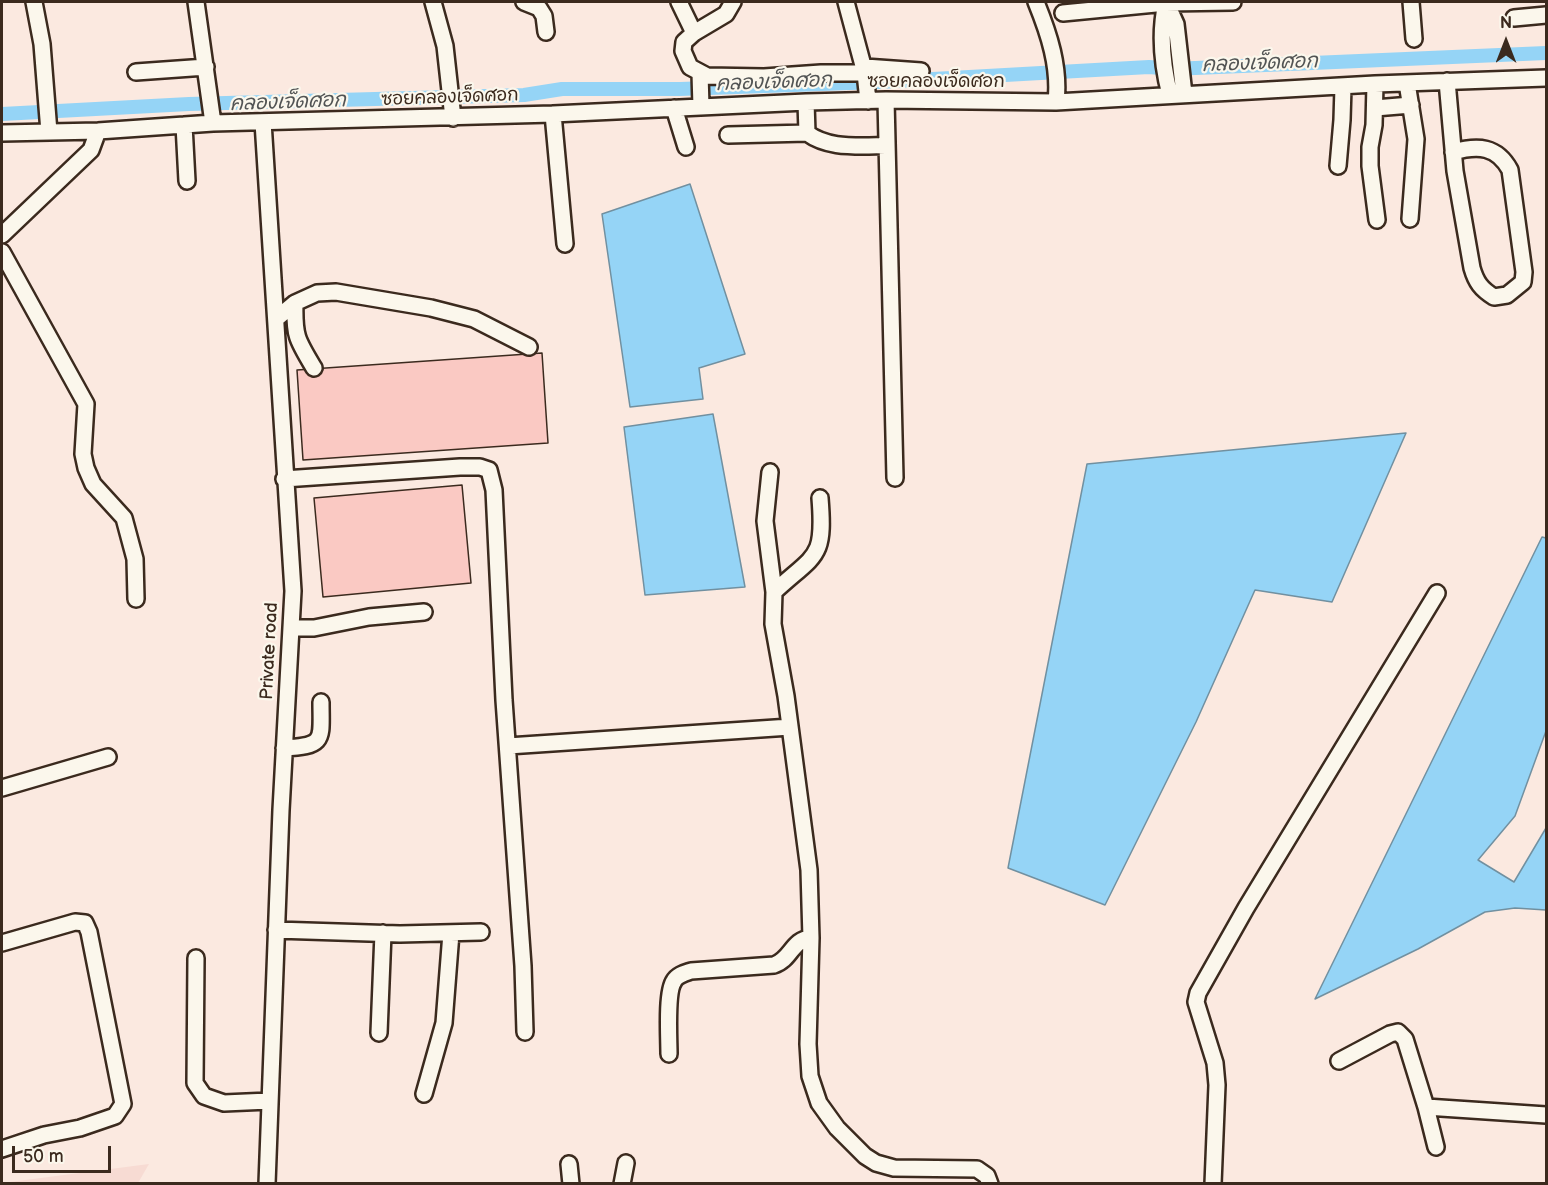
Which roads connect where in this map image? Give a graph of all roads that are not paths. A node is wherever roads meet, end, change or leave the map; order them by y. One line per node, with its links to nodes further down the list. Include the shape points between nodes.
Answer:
1 (34, 2): 41 (street)
2 (196, 2): 18 (street)
3 (433, 2): 38 (street, via 444,46)
4 (524, 2): 15 (street, via 539,8)
5 (679, 2): 16 (street)
6 (733, 2): 16 (street, via 726,14)
7 (846, 2): 23 (street)
8 (1036, 2): 29 (street, via 1053,52)
9 (1166, 2): 10 (street); 12 (street); 28 (street, via 1176,24); 28 (street, via 1161,25 1163,57)
10 (1233, 2)
11 (1411, 2): 17 (street)
12 (1064, 13)
13 (1546, 15): 14 (street)
14 (1514, 18)
15 (546, 32)
16 (694, 33): 21 (street, via 684,42 683,51 690,68)
17 (1414, 39)
18 (206, 67): 20 (street); 36 (street)
19 (921, 70): 23 (street)
20 (136, 72)
21 (700, 77): 23 (street, via 821,73); 33 (street)
22 (1546, 78): 24 (street, ซอยคลองเจ็ดศอก)
23 (866, 81): 30 (street, ซอยคลองเจ็ดศอก); 31 (street, ซอยคลองเจ็ดศอก)
24 (1447, 81): 25 (street, ซอยคลองเจ็ดศอก); 48 (street)
25 (1407, 83): 26 (street, ซอยคลองเจ็ดศอก); 32 (street)
26 (1375, 84): 27 (street, ซอยคลองเจ็ดศอก); 35 (street)
27 (1343, 87): 28 (street, ซอยคลองเจ็ดศอก); 49 (street)
28 (1176, 88): 29 (street, ซอยคลองเจ็ดศอก)
29 (1057, 95): 30 (street, ซอยคลองเจ็ดศอก)
30 (886, 100): 46 (street)
31 (806, 102): 33 (street, ซอยคลองเจ็ดศอก); 44 (street)
32 (1411, 105): 35 (street); 51 (street, via 1416,139)
33 (701, 106): 34 (street, ซอยคลองเจ็ดศอก)
34 (674, 108): 37 (street, ซอยคลองเจ็ดศอก); 47 (street)
35 (1375, 108): 52 (street, via 1370,166)
36 (212, 113): 39 (street, ซอยคลองเจ็ดศอก); 40 (street, ซอยคลองเจ็ดศอก)
37 (553, 114): 38 (street, ซอยคลองเจ็ดศอก); 54 (street)
38 (453, 118): 39 (street, ซอยคลองเจ็ดศอก)
39 (263, 122): 57 (street, Private road)
40 (184, 125): 42 (street, ซอยคลองเจ็ดศอก); 50 (street)
41 (49, 128): 42 (street, ซอยคลองเจ็ดศอก); 43 (street, ซอยคลองเจ็ดศอก)
42 (98, 131): 53 (street, via 91,150)
43 (2, 133)
44 (807, 133): 45 (street); 46 (street, via 832,144)
45 (728, 135)
46 (886, 146): 61 (street)
47 (686, 147)
48 (1453, 152): 48 (street, via 1478,147 1491,151 1503,158 1510,170 1524,272 1523,282 1507,295 1494,297 1476,279)
49 (1338, 166)
50 (187, 181)
51 (1410, 219)
52 (1377, 220)
53 (2, 235)
54 (565, 244)
55 (2, 252): 66 (street, via 86,404 86,468 93,484 124,518 135,559)
56 (295, 303): 57 (street); 58 (street, via 317,293 336,292 431,308 474,319); 59 (street, via 298,339)
57 (276, 319): 62 (street, Private road)
58 (529, 346)
59 (315, 368)
60 (770, 472): 64 (street, via 765,521)
61 (895, 478)
62 (284, 479): 68 (street, Private road, via 291,560); 71 (street, via 460,466 489,470 494,490)
63 (820, 498): 64 (street, via 820,547 813,559)
64 (774, 592): 70 (street, via 773,624)
65 (1437, 593): 98 (street, via 1198,993 1196,1002 1215,1063 1217,1085)
66 (136, 599)
67 (424, 612): 68 (street)
68 (291, 628): 72 (street, Private road)
69 (321, 702): 72 (street, via 321,734 317,742)
70 (790, 727): 71 (street); 79 (street, via 809,870)
71 (508, 746): 82 (street)
72 (284, 748): 75 (street, Private road)
73 (108, 758): 74 (street)
74 (2, 788)
75 (276, 930): 77 (street); 87 (street, Private road)
76 (481, 932): 78 (street)
77 (383, 933): 78 (street); 83 (street)
78 (451, 933): 86 (street, via 444,1023)
79 (811, 938): 84 (street, via 798,942 781,963 691,971 679,976 673,981 669,998); 97 (street, via 810,1076 819,1103 837,1128 876,1163 894,1168 977,1169)
80 (2, 943): 91 (street, via 75,922 85,923 123,1104 115,1116)
81 (196, 958): 87 (street, via 195,1083 204,1096 225,1103)
82 (525, 1032)
83 (379, 1033)
84 (669, 1054)
85 (1339, 1061): 88 (street, via 1398,1032 1405,1039)
86 (424, 1094)
87 (269, 1101): 94 (street, Private road)
88 (1426, 1107): 89 (street); 90 (street)
89 (1546, 1115)
90 (1436, 1147)
91 (2, 1149)
92 (626, 1163): 96 (street)
93 (569, 1164): 95 (street)
94 (267, 1184)
95 (571, 1184)
96 (622, 1184)
97 (990, 1184)
98 (1213, 1184)

